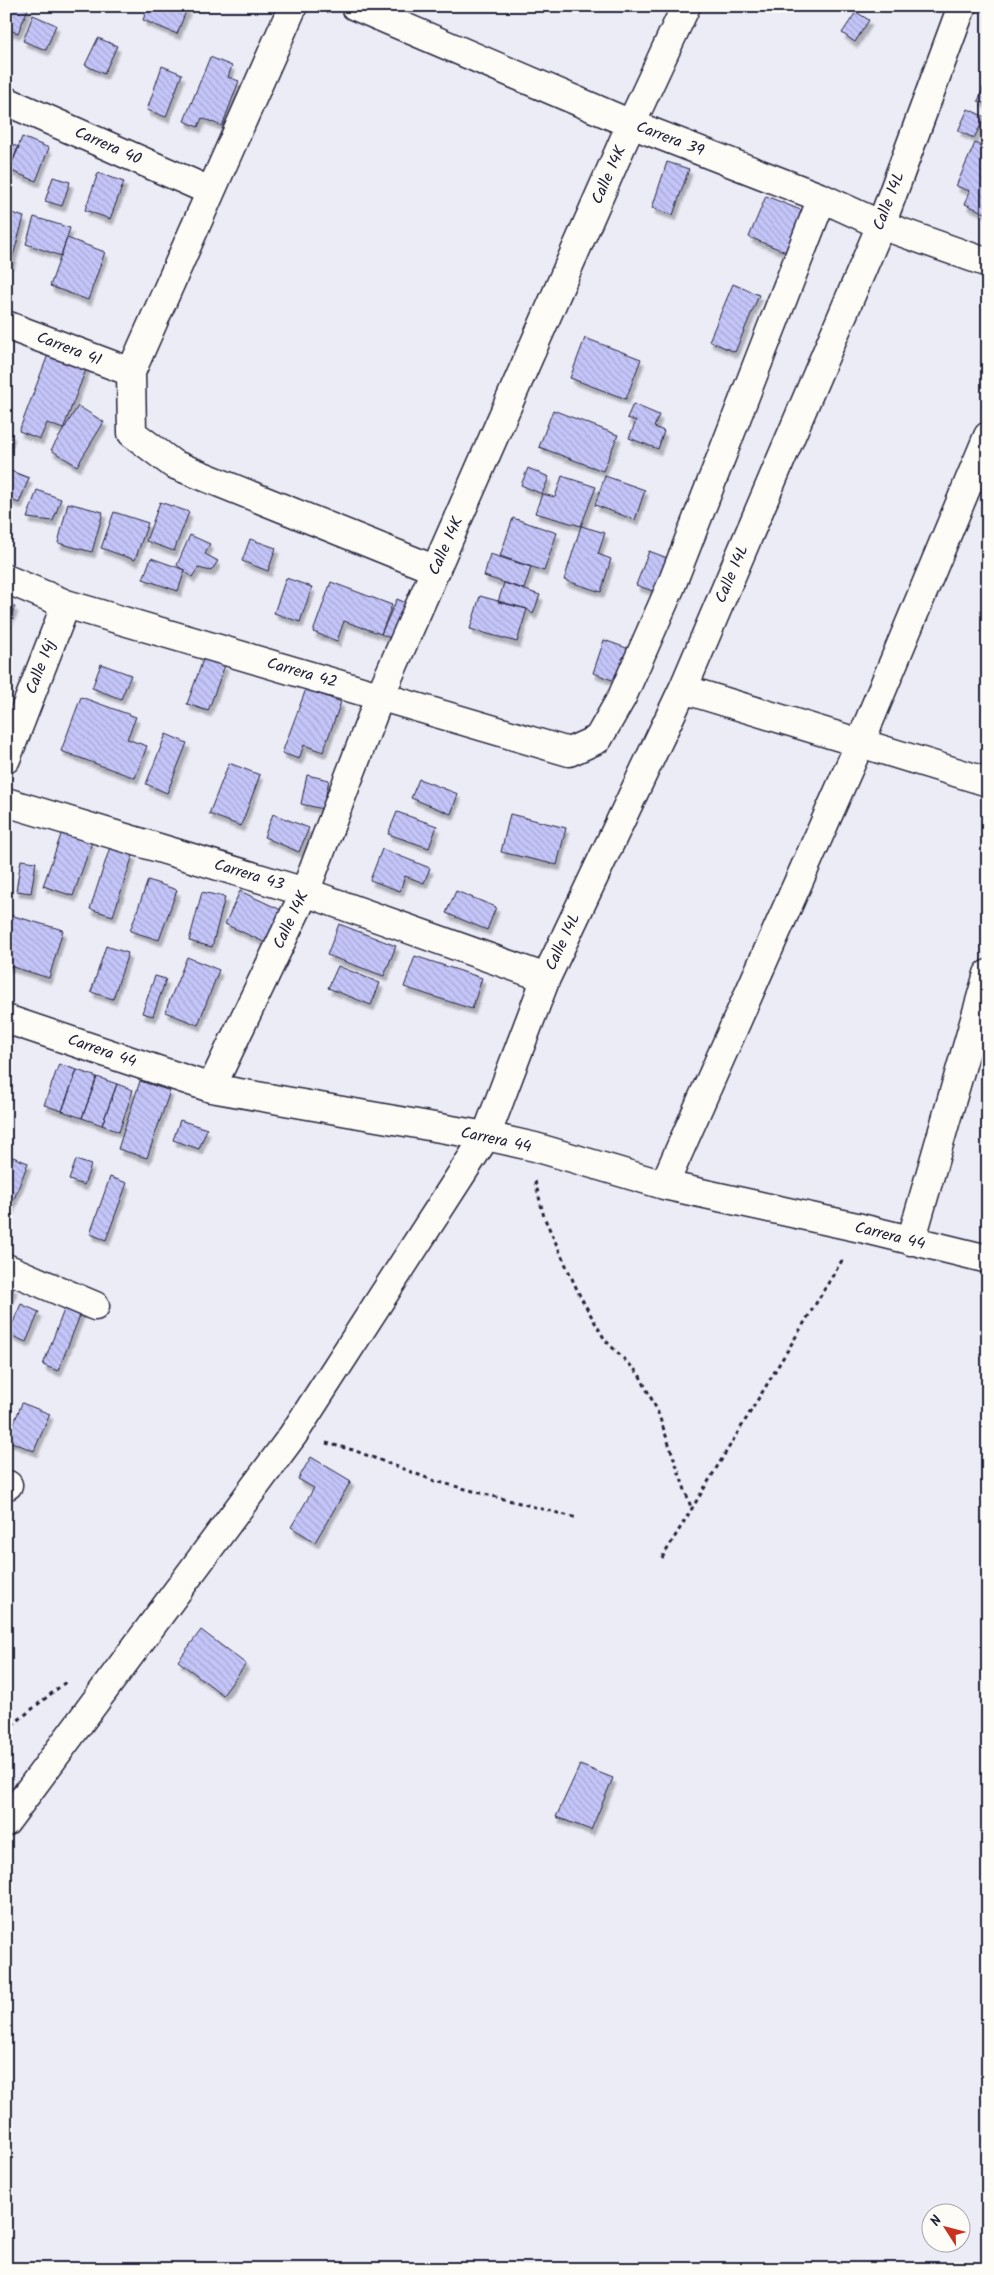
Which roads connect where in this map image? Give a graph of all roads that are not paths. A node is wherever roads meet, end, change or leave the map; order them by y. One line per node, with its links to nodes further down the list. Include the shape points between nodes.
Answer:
1 (293, 6): 7 (street)
2 (355, 6): 6 (street, Carrera 39)
3 (686, 6): 6 (street, Calle 14K)
4 (962, 6): 9 (street, Calle 14L)
5 (6, 101): 7 (street, Carrera 40)
6 (631, 124): 8 (street, Carrera 39); 14 (street, Calle 14K)
7 (210, 191): 12 (street)
8 (822, 198): 9 (street, Carrera 39); 18 (street, Carrera 42, via 671,586 622,697 598,740 570,752)
9 (881, 224): 10 (street, Carrera 39); 17 (street, Calle 14L)
10 (988, 263)
11 (6, 325): 12 (street, Carrera 41)
12 (132, 372): 14 (street, via 132,433 173,464)
13 (988, 436): 19 (street)
14 (436, 570): 18 (street, Calle 14K)
15 (6, 579): 16 (street, Carrera 42)
16 (66, 604): 18 (street, Carrera 42); 20 (street, Calle 14j)
17 (683, 689): 19 (street); 25 (street, Calle 14L)
18 (380, 696): 23 (street, Calle 14K)
19 (860, 742): 21 (street); 29 (street)
20 (6, 759)
21 (988, 782)
22 (6, 802): 23 (street, Carrera 43)
23 (305, 892): 25 (street, Carrera 43); 27 (street, Calle 14K)
24 (988, 974): 30 (street)
25 (546, 978): 28 (street, Calle 14L)
26 (6, 1019): 27 (street, Carrera 44)
27 (211, 1088): 28 (street, Carrera 44)
28 (486, 1136): 29 (street, Carrera 44); 34 (street, Calle 14L, via 294,1434)
29 (664, 1184): 30 (street, Carrera 44)
30 (911, 1241): 31 (street, Carrera 44)
31 (988, 1260)
32 (6, 1268): 33 (street)
33 (96, 1306)
34 (6, 1822)

